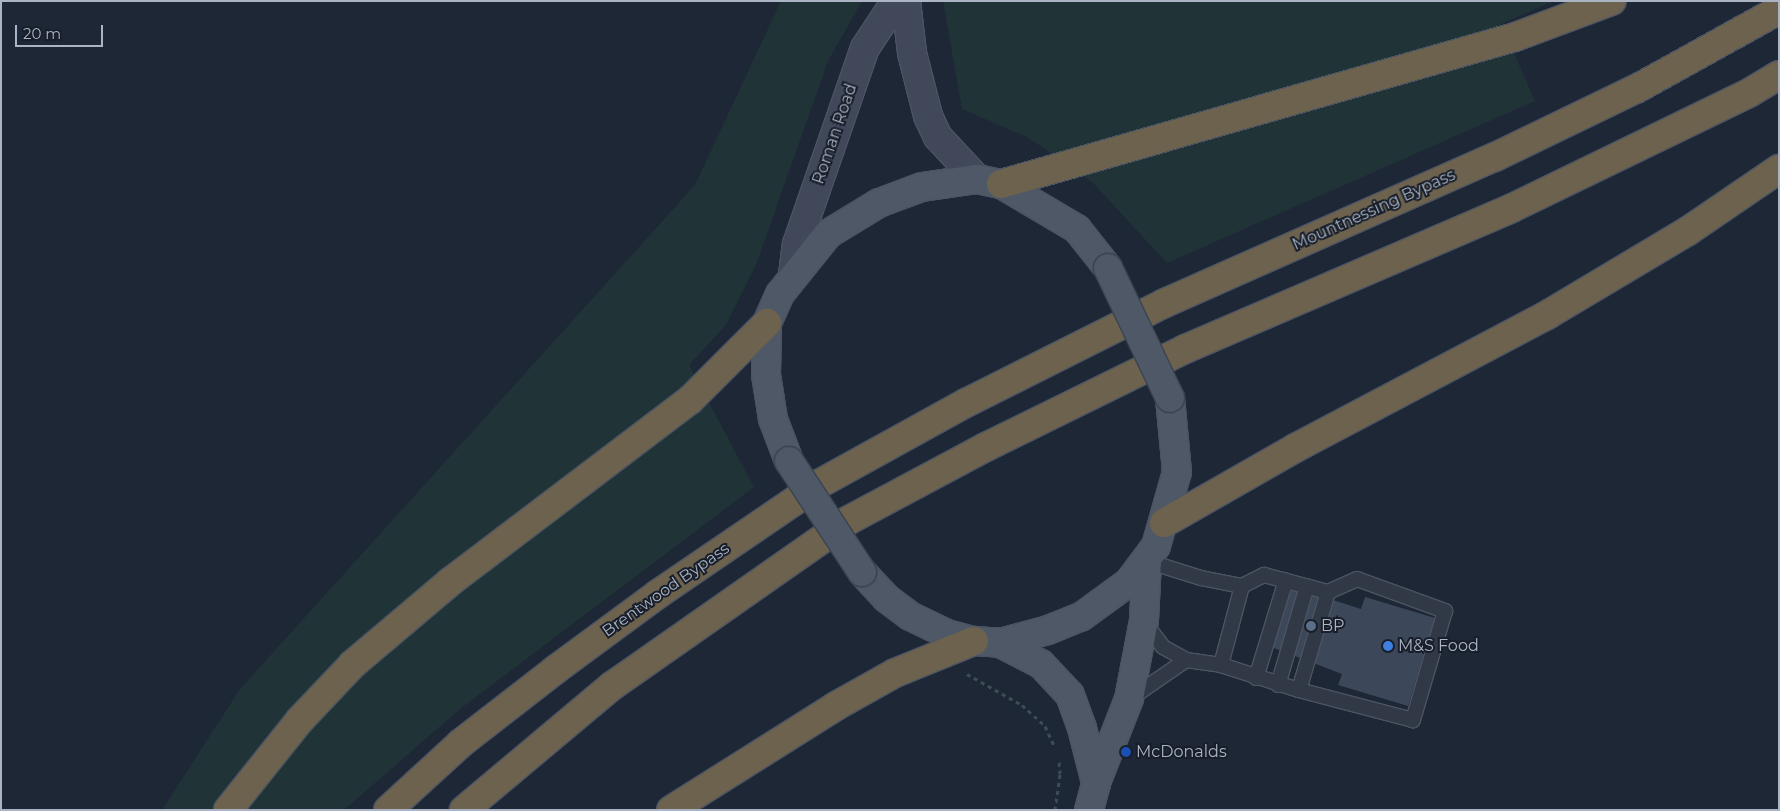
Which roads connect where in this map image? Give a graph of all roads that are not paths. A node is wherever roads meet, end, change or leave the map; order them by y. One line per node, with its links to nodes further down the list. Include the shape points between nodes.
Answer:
1 (896, 1): 8 (main road, Roman Road, via 865,48 797,244)
2 (906, 1): 7 (main road, via 912,53 928,116 938,137)
3 (1612, 1): 7 (highway, via 1515,37)
4 (1779, 10): 10 (highway, Mountnessing Bypass, via 1638,88 1495,156 1165,303)
5 (1779, 75): 28 (highway, via 1749,93 1510,210 1185,349 986,447 849,520 612,686 506,771)
6 (1779, 169): 11 (highway, via 1688,231 1547,315 1297,447)
7 (989, 181): 8 (main road, via 922,187 879,203 828,234); 11 (main road, bridge, via 1076,229 1108,268 1170,398 1177,472)
8 (793, 275): 9 (main road)
9 (767, 323): 18 (main road, bridge, via 766,375 773,419 789,461 862,572 886,598 910,616 947,634); 26 (highway, via 690,400 450,582 353,664 299,721)
10 (966, 403): 27 (highway, Brentwood Bypass, via 819,484 658,594 460,743)
11 (1164, 523): 12 (main road)
12 (1147, 561): 14 (lane, via 1194,576); 17 (main road); 18 (main road, via 1129,582 1081,617 1048,630)
13 (1286, 580): 14 (lane, via 1264,575); 15 (lane); 21 (lane)
14 (1242, 586): 20 (lane)
15 (1307, 586): 16 (lane); 22 (lane)
16 (1328, 592): 23 (lane); 23 (lane, via 1357,579 1445,611 1413,720)
17 (1144, 620): 19 (lane, via 1157,641); 24 (main road)
18 (987, 642): 25 (main road, via 1041,664 1070,695); 29 (highway, via 945,652 895,673 836,706)
19 (1186, 660): 20 (lane); 24 (lane)
20 (1221, 665): 21 (lane)
21 (1256, 678): 22 (lane)
22 (1278, 685): 23 (lane)
23 (1299, 690)
24 (1129, 699): 25 (main road)
25 (1096, 783): 30 (main road)
26 (228, 810)
27 (388, 810)
28 (464, 810)
29 (672, 810)
30 (1089, 810)

